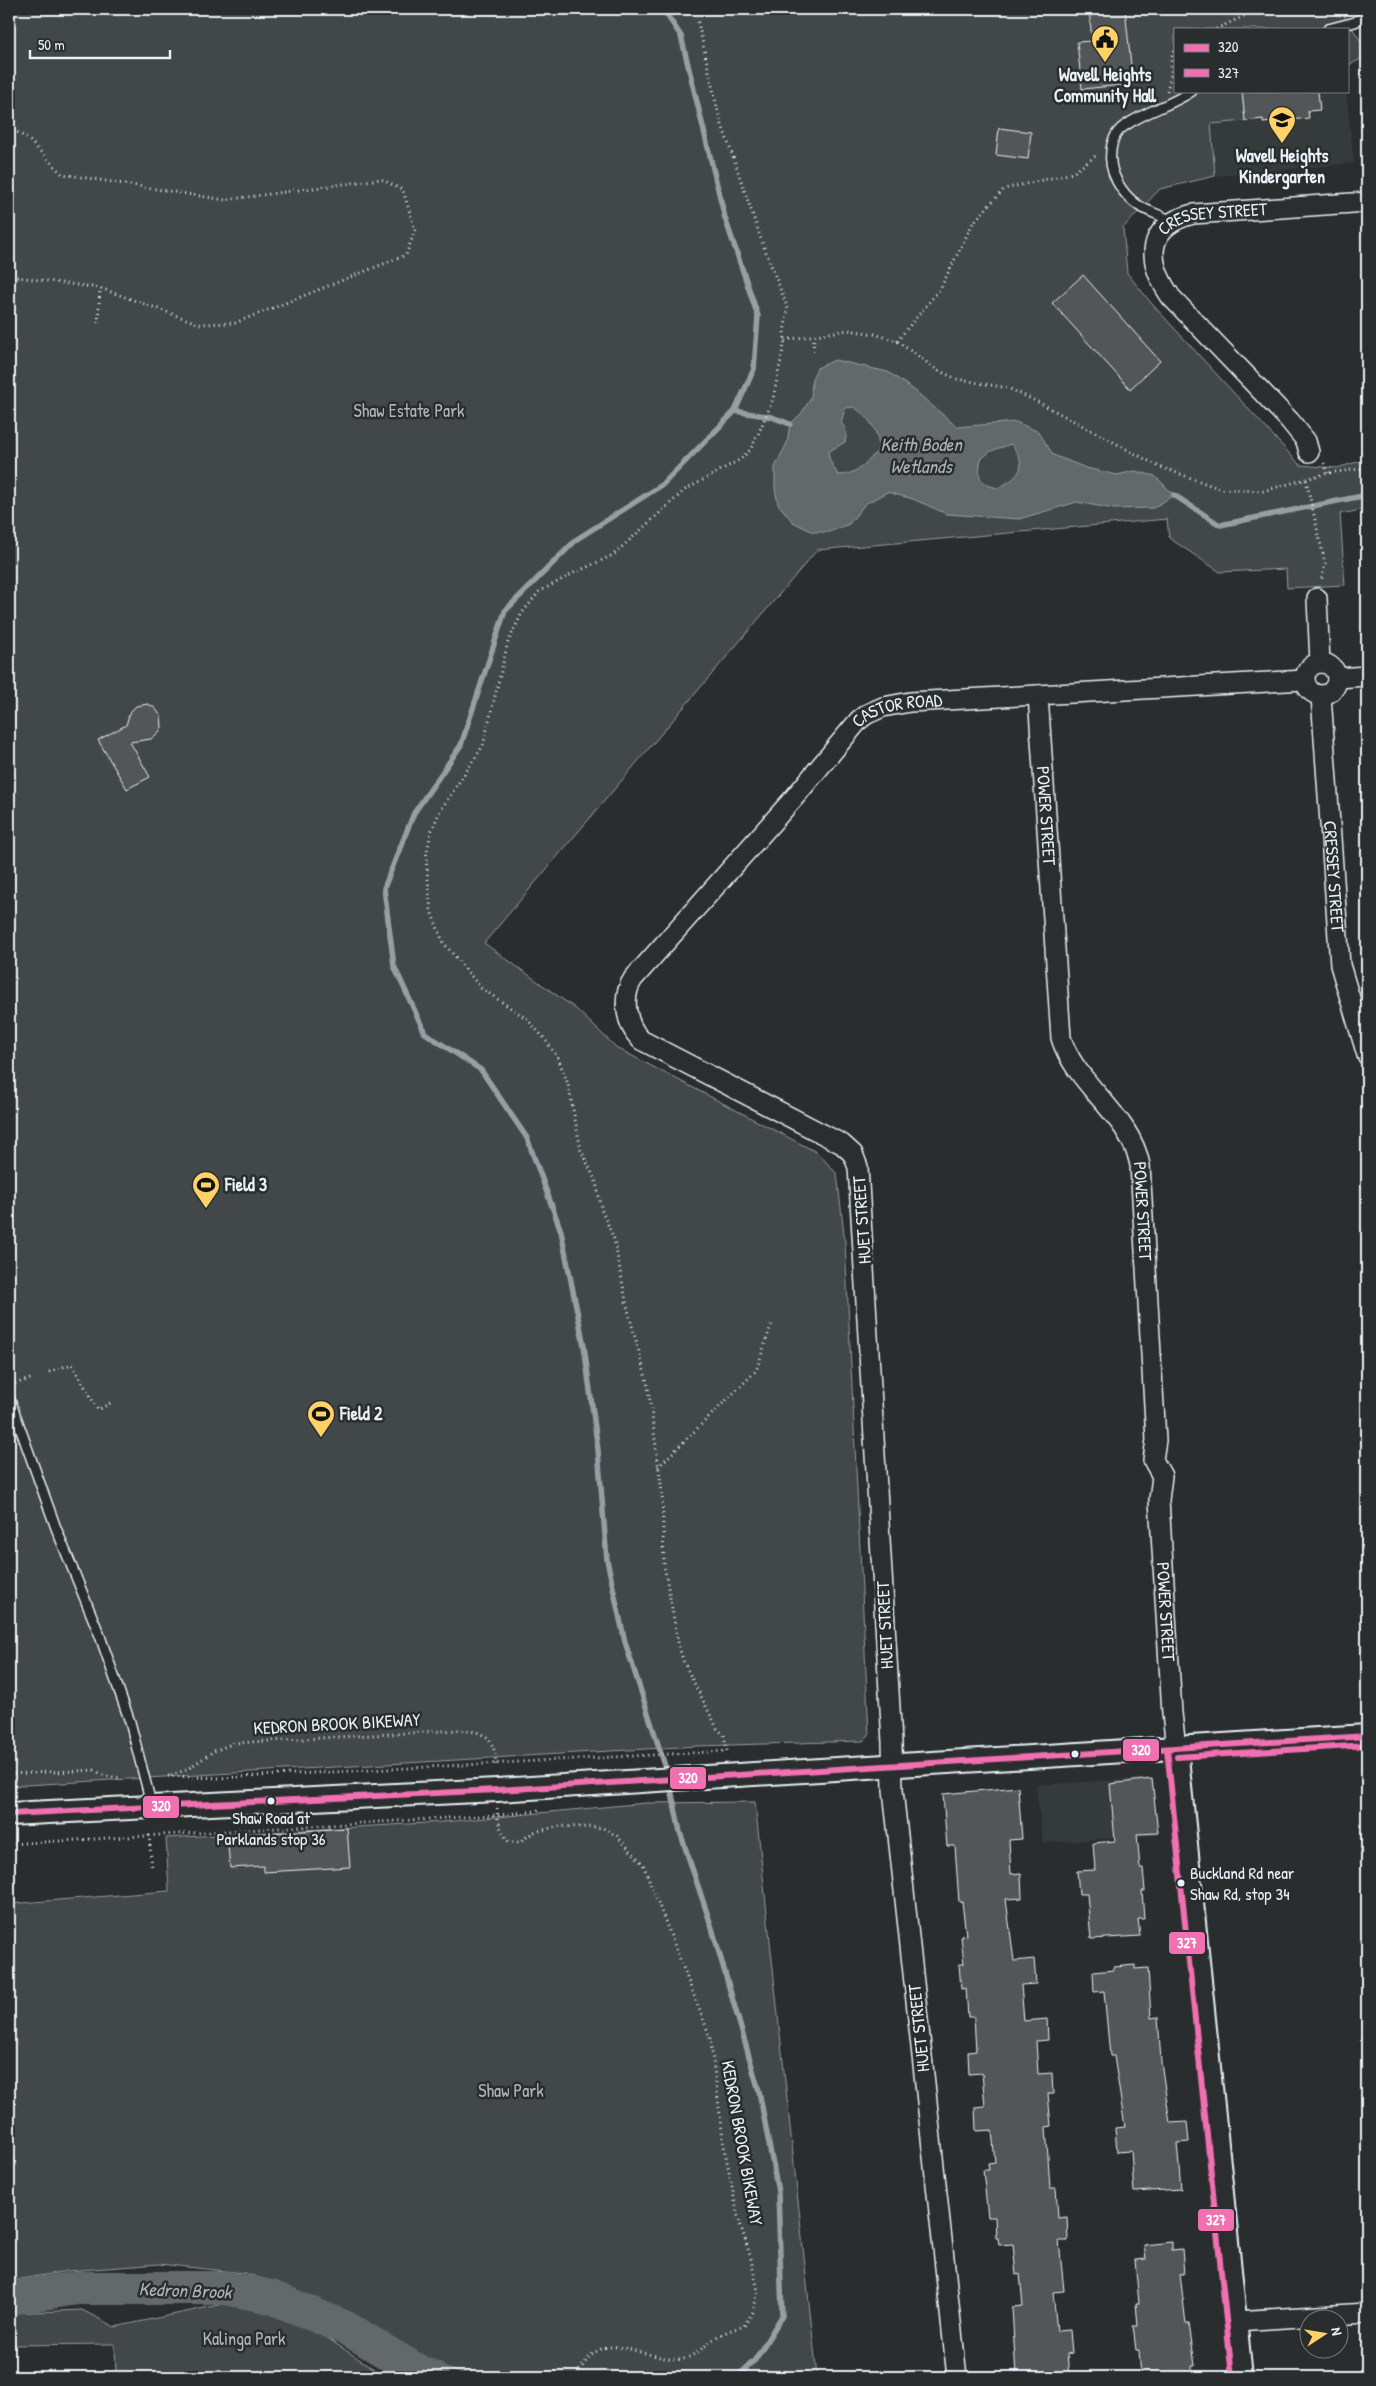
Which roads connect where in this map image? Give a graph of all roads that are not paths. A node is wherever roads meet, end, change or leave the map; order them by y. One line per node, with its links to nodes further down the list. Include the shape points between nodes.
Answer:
1 (1367, 14): 2 (lane, via 1355,22)
2 (1332, 28)
3 (1190, 92): 5 (lane, via 1126,125 1116,134 1111,148 1110,163 1114,177 1125,192 1140,206)
4 (1367, 202): 5 (street, CRESSEY STREET, via 1211,212)
5 (1171, 221): 6 (street, CRESSEY STREET, via 1157,236 1155,246 1155,261 1163,286 1290,421 1306,441)
6 (1310, 452)
7 (1317, 598): 8 (street)
8 (1320, 663): 10 (street, via 1334,669); 11 (street, via 1310,666)
9 (1367, 676): 10 (street)
10 (1337, 678): 13 (street, via 1331,692)
11 (1305, 680): 12 (street, CASTOR ROAD); 13 (street, via 1308,689)
12 (1038, 695): 14 (street, CASTOR ROAD, via 903,703 867,714 632,979); 18 (street, POWER STREET, via 1061,1038 1070,1058 1133,1141 1140,1165 1156,1440 1153,1460 1162,1476 1159,1500)
13 (1321, 696): 15 (street, CRESSEY STREET, via 1340,965)
14 (625, 1001): 19 (street, HUET STREET, via 635,1032 641,1040 834,1139 849,1149 856,1160 865,1262)
15 (1367, 1055)
16 (9, 1397): 20 (lane, via 130,1722)
17 (1367, 1736): 18 (street)
18 (1176, 1748): 19 (street); 23 (street)
19 (892, 1765): 20 (street, via 497,1790); 24 (street, HUET STREET)
20 (152, 1807): 21 (street)
21 (9, 1814)
22 (1367, 2313): 23 (street)
23 (1235, 2321): 25 (street)
24 (957, 2377)
25 (1241, 2377)

